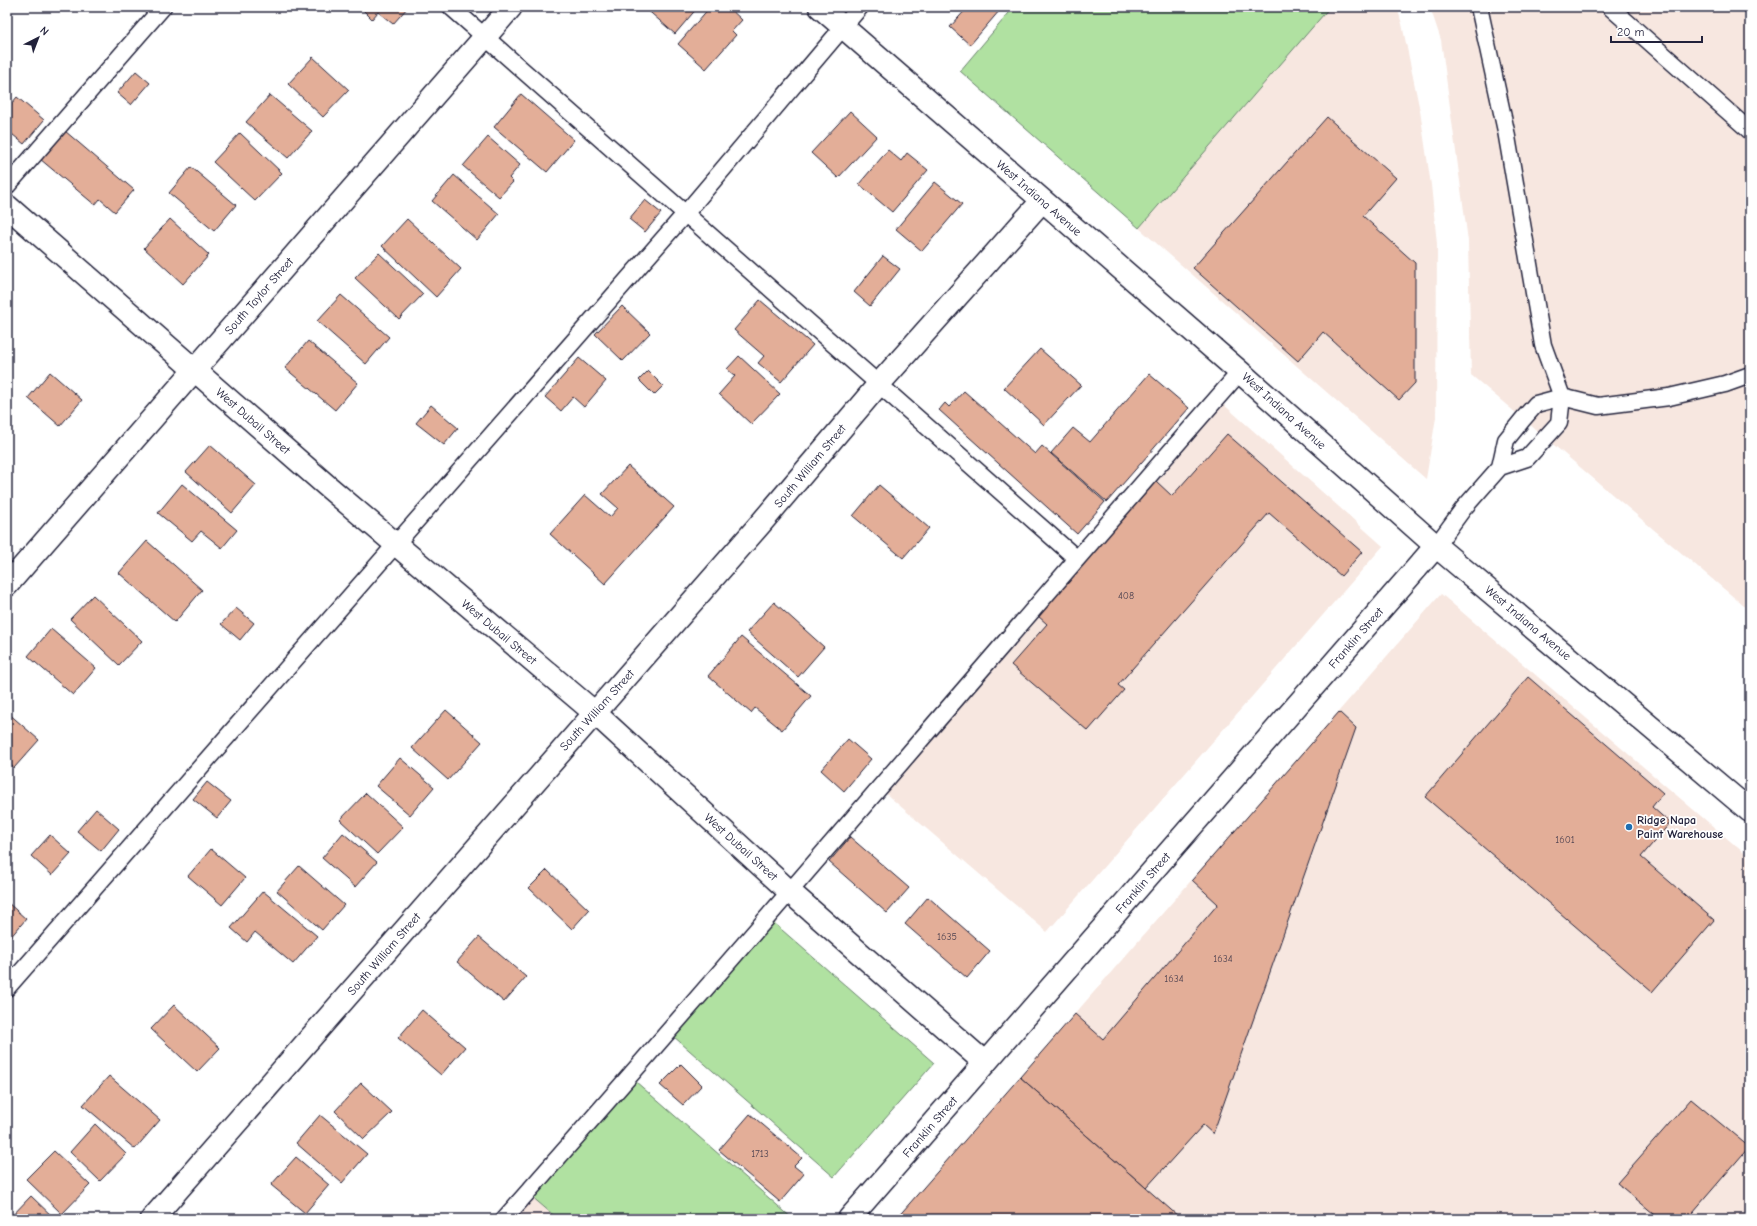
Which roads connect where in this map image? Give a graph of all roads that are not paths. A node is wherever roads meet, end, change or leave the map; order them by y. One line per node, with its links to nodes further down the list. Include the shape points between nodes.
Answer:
1 (163, 7): 11 (lane)
2 (451, 7): 9 (lane)
3 (512, 7): 9 (street, South Taylor Street)
4 (820, 7): 8 (street, West Indiana Avenue)
5 (860, 7): 8 (lane)
6 (1479, 7): 19 (lane, via 1506,131 1543,345)
7 (1610, 7): 10 (lane)
8 (843, 27): 12 (street, West Indiana Avenue); 14 (lane)
9 (486, 37): 14 (lane); 15 (street, South Taylor Street)
10 (1750, 131)
11 (7, 186)
12 (1042, 201): 16 (street, West Indiana Avenue); 18 (street, South William Street)
13 (7, 206): 15 (street, West Dubail Street)
14 (685, 214): 18 (lane); 21 (lane)
15 (194, 370): 21 (street, West Dubail Street); 24 (street, South Taylor Street)
16 (1240, 372): 22 (street, West Indiana Avenue); 23 (lane)
17 (1750, 375): 19 (lane, via 1725,384 1669,397 1598,406)
18 (879, 384): 23 (lane); 25 (street, South William Street)
19 (1562, 397): 20 (lane, via 1536,404 1506,440); 20 (lane, via 1559,423 1527,458)
20 (1500, 467): 22 (lane, via 1463,509)
21 (395, 543): 25 (street, West Dubail Street); 28 (lane, via 302,653)
22 (1436, 546): 26 (street, West Indiana Avenue); 29 (street, Franklin Street)
23 (1076, 558): 27 (lane)
24 (7, 585)
25 (595, 713): 27 (street, West Dubail Street); 30 (street, South William Street)
26 (1750, 811)
27 (790, 892): 29 (street, West Dubail Street); 31 (lane)
28 (7, 988)
29 (985, 1063): 32 (street, Franklin Street)
30 (152, 1219)
31 (504, 1219)
32 (849, 1219)

